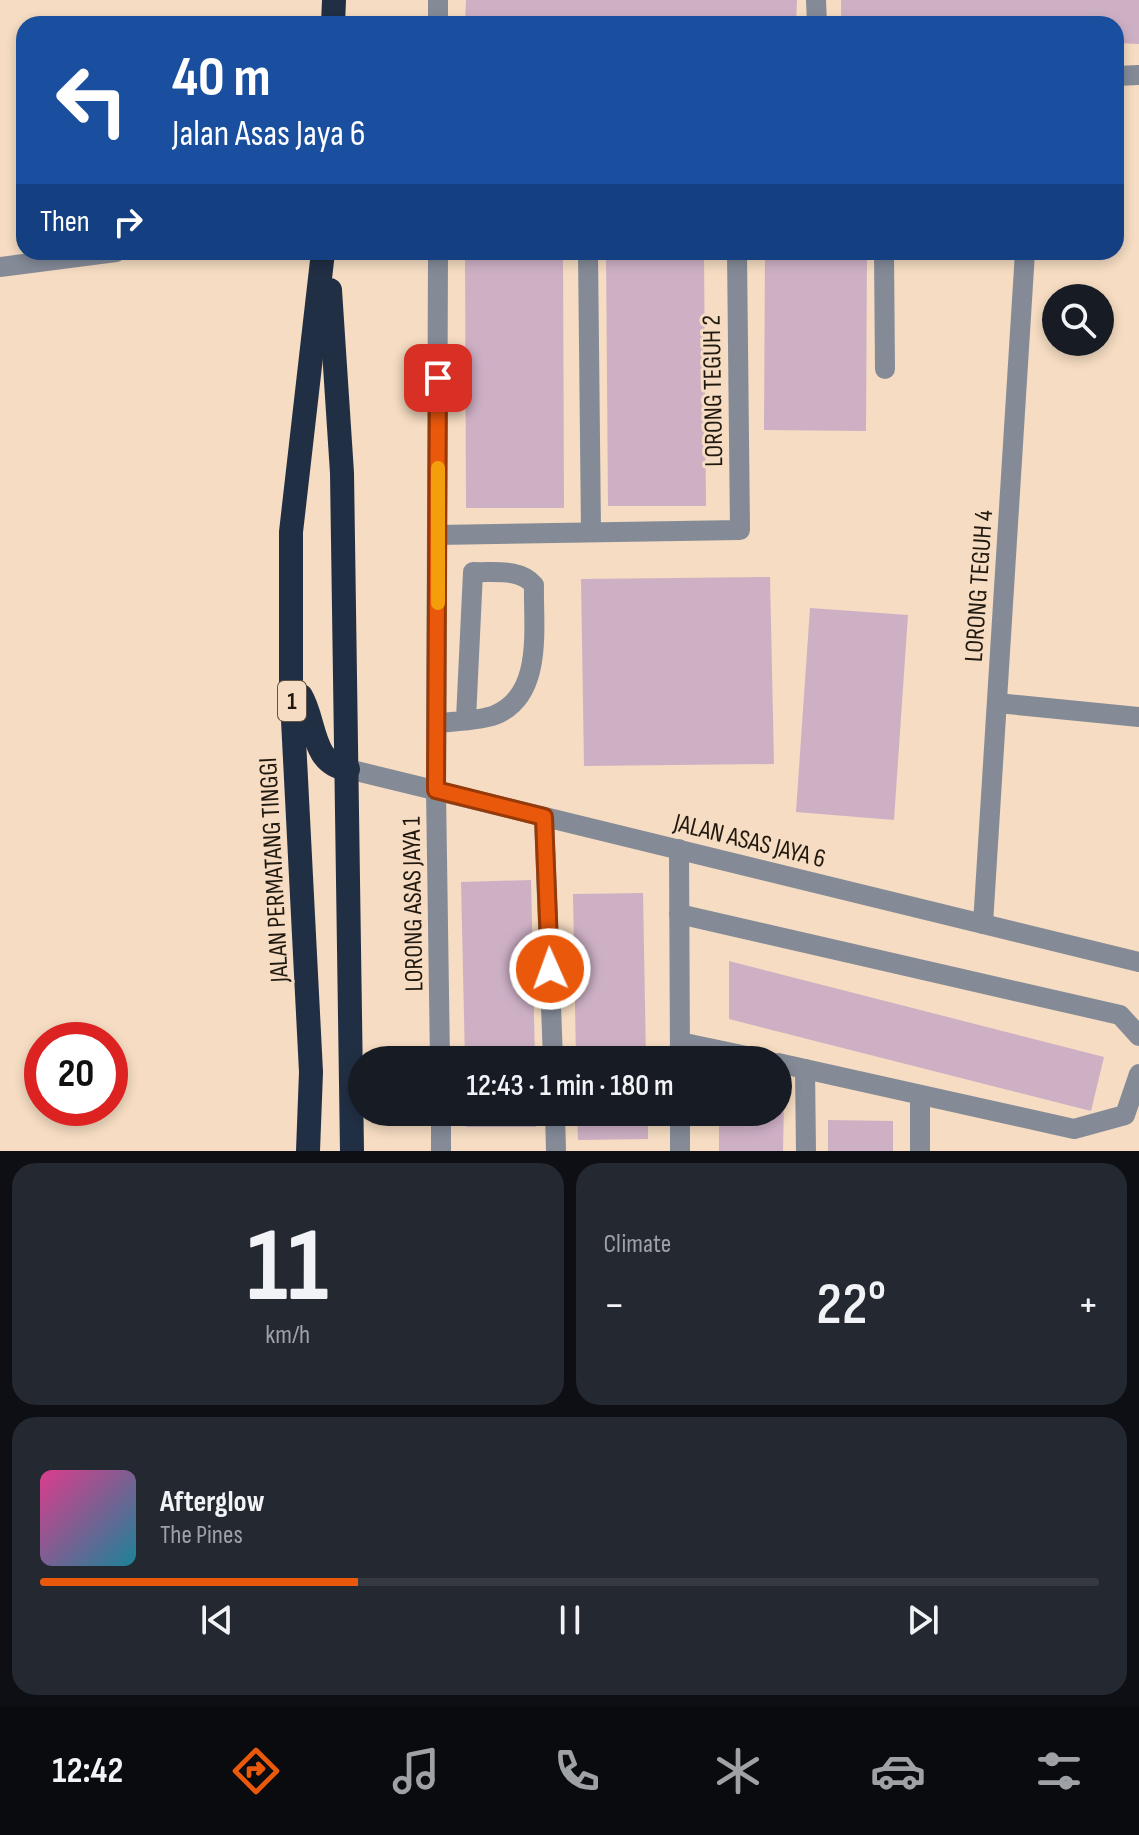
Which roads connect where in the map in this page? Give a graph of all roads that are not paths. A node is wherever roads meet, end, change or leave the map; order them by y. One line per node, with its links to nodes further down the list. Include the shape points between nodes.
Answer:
1 (54, 260): 9 (street)
2 (325, 260): 13 (highway, JALAN PERMATANG TINGGI / 1, via 291,532)
3 (327, 260): 18 (highway, JALAN PERMATANG TINGGI / 1, via 342,473)
4 (438, 260): 12 (street, LORONG ASAS JAYA 1)
5 (588, 260): 11 (street)
6 (737, 260): 11 (street, LORONG TEGUH 2, via 740,530)
7 (884, 260): 10 (street)
8 (1025, 260): 14 (street, LORONG TEGUH 4)
9 (0, 267)
10 (885, 369)
11 (591, 532): 12 (street)
12 (438, 545): 17 (street, LORONG ASAS JAYA 1)
13 (291, 681): 18 (highway, via 306,705 324,757); 36 (highway, JALAN PERMATANG TINGGI / 1, via 311,1072)
14 (997, 703): 15 (street); 23 (street, LORONG TEGUH 4)
15 (1139, 717)
16 (466, 719): 16 (street, via 495,715 513,701 532,671 534,585 528,578 473,572); 17 (street)
17 (439, 723): 19 (street, LORONG ASAS JAYA 1)
18 (348, 769): 19 (street, JALAN ASAS JAYA 6); 37 (highway, JALAN PERMATANG TINGGI / 1)
19 (436, 790): 20 (street, JALAN ASAS JAYA 6); 26 (street, LORONG ASAS JAYA 1)
20 (544, 817): 21 (street, JALAN ASAS JAYA 6); 27 (street)
21 (679, 849): 22 (street); 23 (street, JALAN ASAS JAYA 6)
22 (679, 914): 25 (street, via 1120,1015); 28 (street)
23 (983, 924): 24 (street, JALAN ASAS JAYA 6)
24 (1139, 962)
25 (1139, 1036)
26 (440, 1046)
27 (552, 1046)
28 (680, 1046)
29 (792, 1066): 30 (street)
30 (805, 1069): 32 (street); 41 (street)
31 (1139, 1074): 32 (street, via 1125,1115 1074,1129)
32 (920, 1095): 42 (street)
33 (441, 1126): 38 (street)
34 (555, 1126): 39 (street)
35 (680, 1126): 40 (street)
36 (308, 1151)
37 (352, 1151)
38 (441, 1151)
39 (556, 1151)
40 (680, 1151)
41 (806, 1151)
42 (920, 1151)

